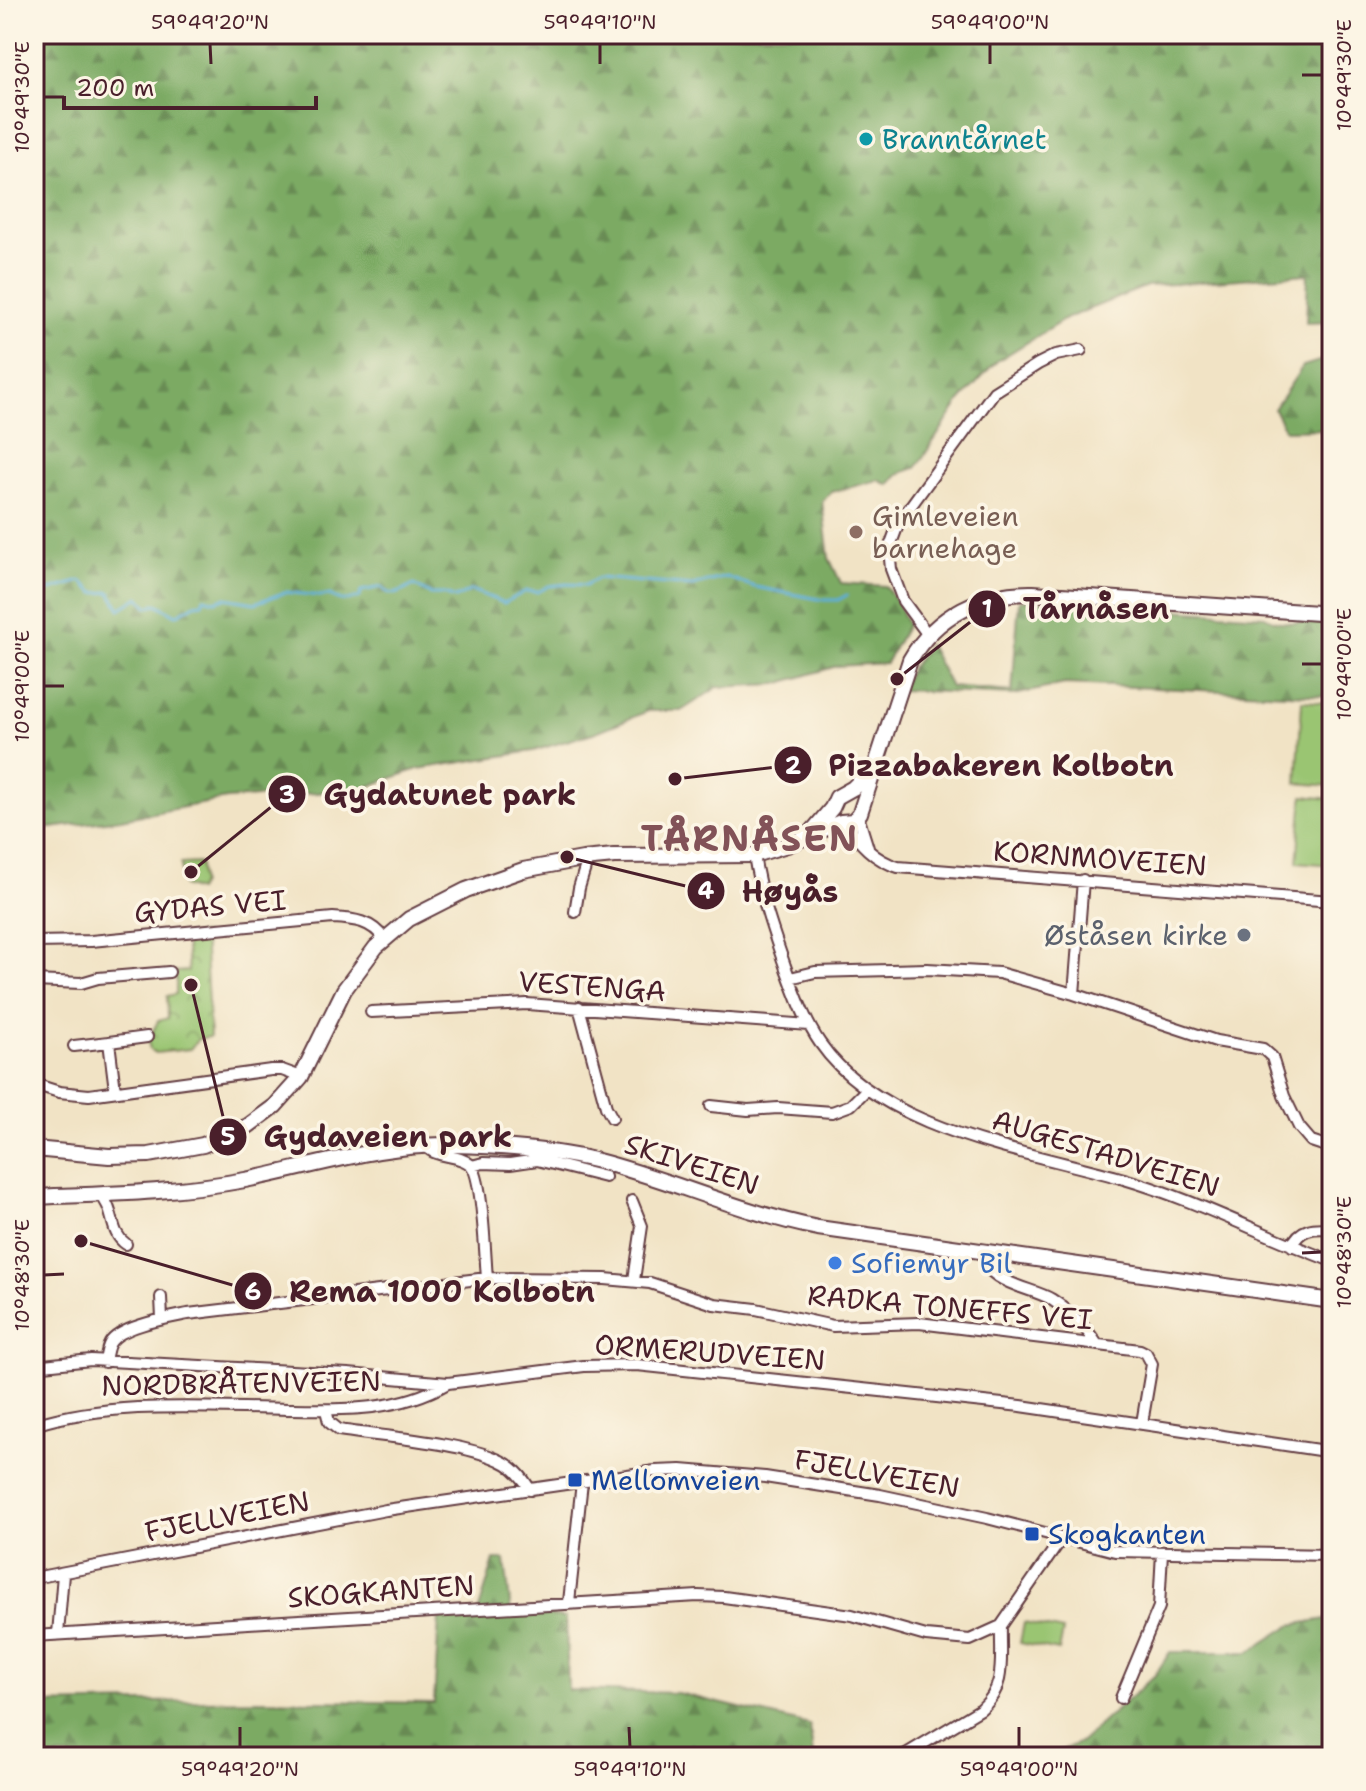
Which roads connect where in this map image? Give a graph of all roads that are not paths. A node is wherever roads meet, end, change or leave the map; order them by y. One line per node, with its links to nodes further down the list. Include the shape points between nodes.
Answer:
1 (1081, 350): 3 (street, via 1056,355 994,392 899,522 889,549 891,569 903,601)
2 (1332, 614): 3 (street, via 1011,594 968,606)
3 (928, 635): 4 (street, via 905,671)
4 (873, 767): 5 (street); 7 (street)
5 (845, 794): 6 (street); 7 (street, via 855,797)
6 (832, 808): 7 (street, via 836,818); 8 (street)
7 (852, 817): 8 (street); 11 (street, KORNMOVEIEN, via 862,845 898,867)
8 (809, 835): 9 (street)
9 (754, 855): 10 (street); 17 (street, AUGESTADVEIEN, via 764,905)
10 (588, 858): 13 (street); 14 (street, via 479,884 428,907)
11 (1083, 880): 12 (street, KORNMOVEIEN); 19 (street)
12 (1332, 901)
13 (575, 912)
14 (384, 939): 15 (street, GYDAS VEI, via 369,924 333,918); 26 (street, via 351,978)
15 (34, 942)
16 (169, 972): 18 (street, via 81,983)
17 (790, 978): 19 (street, via 815,972 974,970); 22 (street, AUGESTADVEIEN)
18 (34, 981)
19 (1074, 994): 33 (street, via 1216,1041 1268,1052 1293,1118 1311,1141)
20 (579, 1007): 21 (street, VESTENGA, via 498,1004); 22 (street, VESTENGA); 31 (street)
21 (371, 1012)
22 (809, 1025): 28 (street, AUGESTADVEIEN, via 826,1051)
23 (147, 1037): 24 (street)
24 (109, 1042): 25 (street); 29 (street)
25 (74, 1046)
26 (301, 1077): 29 (street, via 271,1070); 34 (street, via 257,1120 193,1148 129,1157)
27 (34, 1084): 29 (street, via 89,1095)
28 (867, 1089): 30 (street, via 851,1105 832,1112); 42 (street, AUGESTADVEIEN, via 940,1127 1209,1207)
29 (115, 1090)
30 (711, 1106)
31 (612, 1118)
32 (426, 1146): 35 (street); 37 (street, SKIVEIEN, via 216,1185); 43 (street, SKIVEIEN, via 593,1160 784,1221)
33 (1332, 1148)
34 (34, 1149)
35 (472, 1166): 36 (street, via 537,1160); 45 (street)
36 (605, 1177)
37 (99, 1194): 38 (street, SKIVEIEN); 41 (street)
38 (34, 1197)
39 (632, 1201): 46 (street, via 642,1226)
40 (1332, 1229): 42 (street, via 1308,1229)
41 (126, 1244)
42 (1292, 1246): 44 (street, AUGESTADVEIEN)
43 (984, 1252): 48 (street, SKIVEIEN); 50 (street, via 988,1269 1049,1298)
44 (1332, 1261)
45 (487, 1278): 46 (street, RADKA TONEFFS VEI); 49 (street, RADKA TONEFFS VEI)
46 (634, 1280): 50 (street, RADKA TONEFFS VEI, via 714,1304 833,1326 919,1323)
47 (161, 1297): 49 (street)
48 (1332, 1301)
49 (162, 1319): 51 (street, RADKA TONEFFS VEI, via 114,1339)
50 (1096, 1343): 55 (street, RADKA TONEFFS VEI, via 1140,1350 1150,1358)
51 (105, 1362): 52 (street, ORMERUDVEIEN); 53 (street, ORMERUDVEIEN)
52 (34, 1366)
53 (448, 1383): 54 (street, NORDBRÅTENVEIEN, via 395,1404); 55 (street, ORMERUDVEIEN, via 618,1364)
54 (326, 1410): 56 (street, NORDBRÅTENVEIEN, via 109,1409); 59 (street, via 329,1422 339,1430 446,1446 501,1461 523,1476)
55 (1142, 1423): 57 (street, ORMERUDVEIEN)
56 (34, 1425)
57 (1332, 1452)
58 (582, 1482): 59 (street, FJELLVEIEN); 60 (street, FJELLVEIEN, via 681,1470 765,1477 936,1507); 65 (street)
59 (530, 1490): 63 (street, FJELLVEIEN, via 386,1510)
60 (1062, 1538): 61 (street, FJELLVEIEN, via 1103,1549); 66 (street)
61 (1162, 1552): 62 (street, FJELLVEIEN); 69 (street, via 1159,1607)
62 (1332, 1555)
63 (63, 1574): 64 (street, FJELLVEIEN); 67 (street)
64 (34, 1578)
65 (569, 1602): 66 (street, SKOGKANTEN, via 724,1597 852,1615 948,1640 970,1640); 67 (street, SKOGKANTEN)
66 (1001, 1626): 70 (street, via 1000,1678 993,1699)
67 (58, 1634): 68 (street, SKOGKANTEN)
68 (34, 1636)
69 (1121, 1698)
70 (901, 1757)

